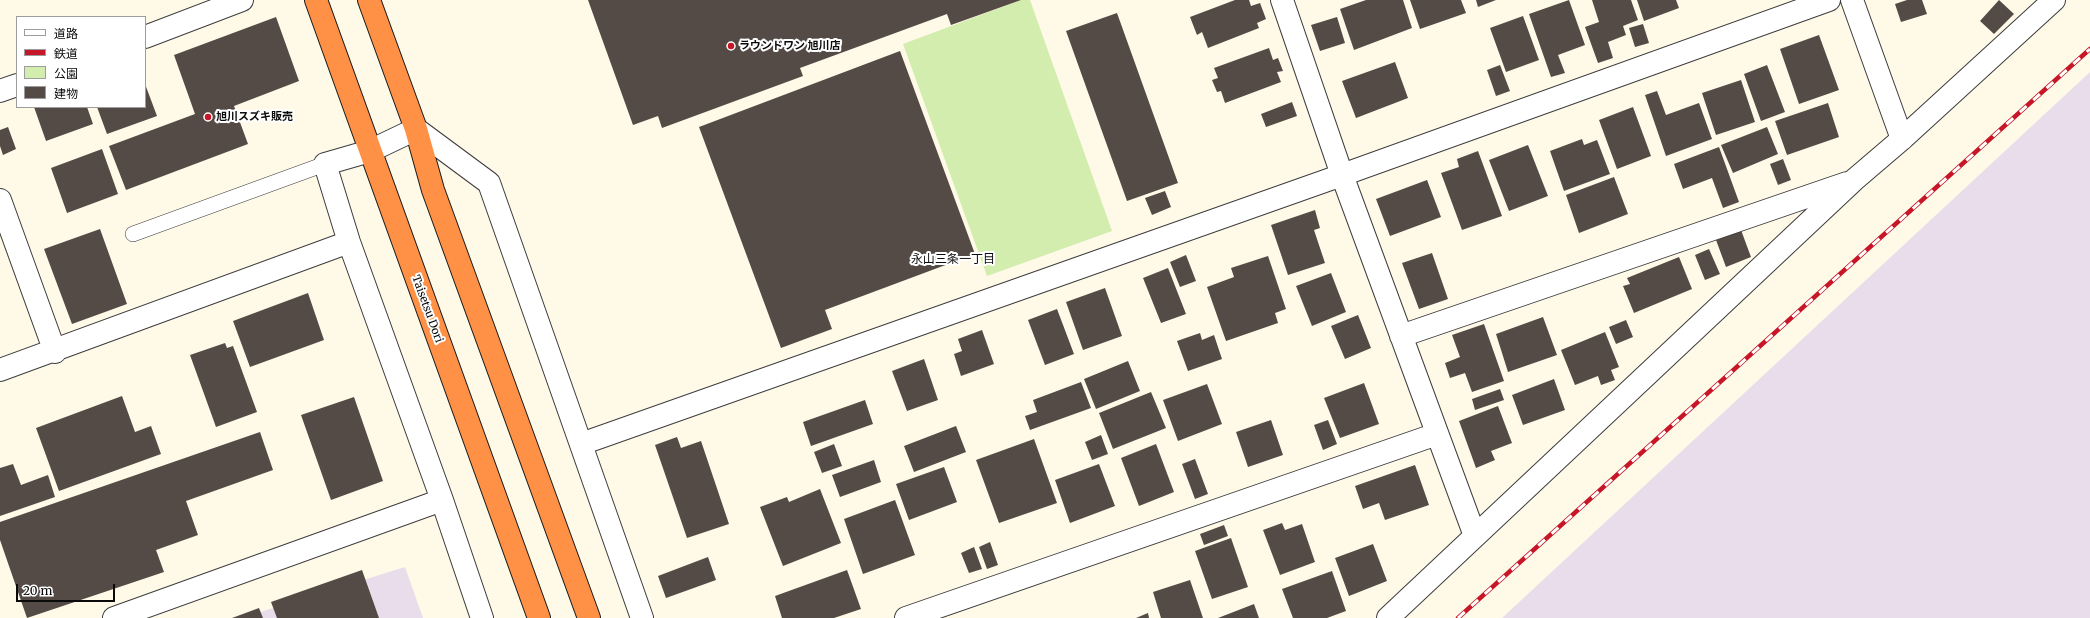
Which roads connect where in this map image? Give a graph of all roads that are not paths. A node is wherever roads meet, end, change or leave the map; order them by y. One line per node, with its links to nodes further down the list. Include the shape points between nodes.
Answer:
1 (242, 0): 8 (street)
2 (316, 0): 13 (highway, Taisetsu Dori)
3 (369, 0): 11 (highway)
4 (1282, 0): 15 (street)
5 (1829, 0): 15 (street)
6 (1852, 0): 12 (street)
7 (2054, 0): 12 (street)
8 (146, 37)
9 (16, 85): 10 (street)
10 (0, 91)
11 (416, 129): 13 (street); 24 (street, via 489,183); 30 (highway, via 433,190)
12 (1902, 139): 16 (street)
13 (370, 152): 14 (street); 29 (highway, Taisetsu Dori)
14 (325, 164): 18 (lane); 19 (street)
15 (1342, 175): 20 (street); 24 (street)
16 (1854, 180): 20 (street); 26 (street)
17 (0, 200): 21 (street)
18 (133, 234)
19 (350, 242): 21 (street); 25 (street)
20 (1401, 336): 23 (street)
21 (55, 352): 22 (street)
22 (0, 370)
23 (1437, 434): 26 (street); 32 (street)
24 (581, 444): 31 (street)
25 (442, 500): 27 (street); 28 (street)
26 (1475, 536): 33 (street)
27 (114, 618)
28 (482, 618)
29 (539, 618)
30 (589, 618)
31 (642, 618)
32 (906, 618)
33 (1388, 618)

